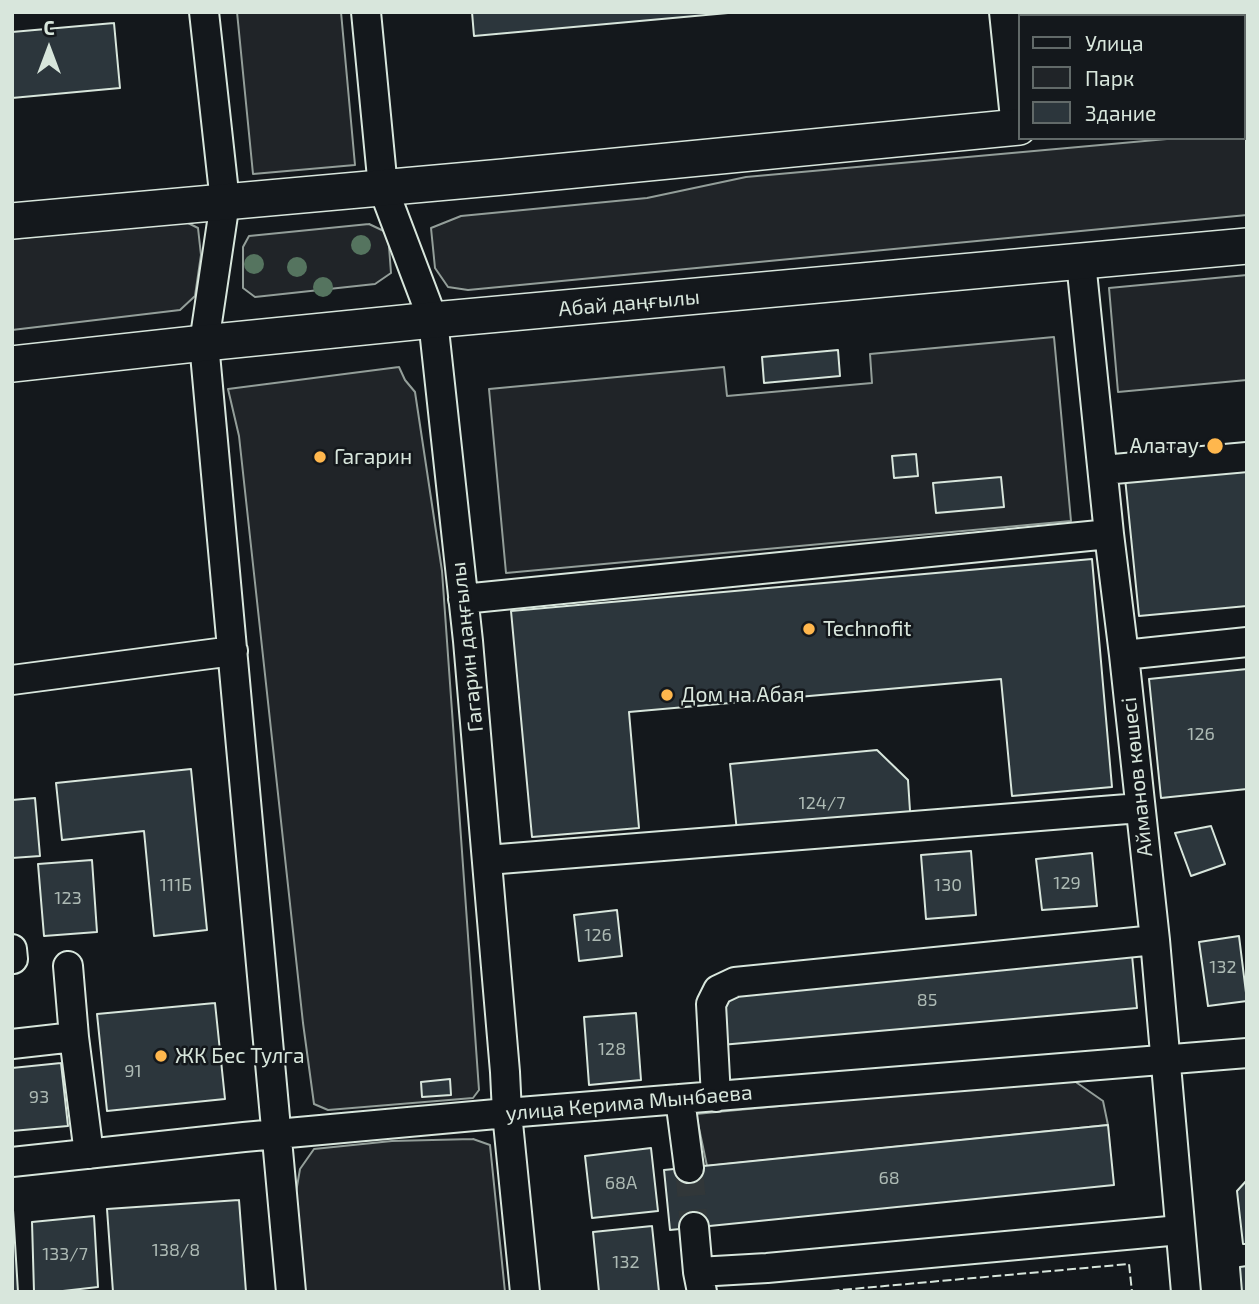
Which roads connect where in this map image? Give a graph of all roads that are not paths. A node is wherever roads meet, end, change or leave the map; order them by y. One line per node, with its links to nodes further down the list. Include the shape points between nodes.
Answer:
1 (204, 12): 6 (street)
2 (366, 12): 5 (street, Гагарин даңғылы)
3 (1004, 12): 4 (street)
4 (1017, 128): 5 (main road)
5 (383, 188): 6 (main road); 10 (street, Гагарин даңғылы)
6 (225, 202): 7 (main road); 11 (street)
7 (12, 221)
8 (1247, 246): 9 (main road, Абай даңғылы)
9 (1081, 262): 10 (main road, Абай даңғылы); 14 (street, Айманов көшесі)
10 (433, 320): 11 (main road, Абай даңғылы); 16 (street, Гагарин даңғылы)
11 (204, 342): 12 (main road, Абай даңғылы); 18 (street)
12 (12, 364)
13 (1247, 457): 14 (street)
14 (1103, 470): 15 (street, Айманов көшесі)
15 (1109, 534): 16 (street); 19 (street, Айманов көшесі)
16 (463, 599): 22 (street, Гагарин даңғылы)
17 (1247, 642): 19 (street)
18 (233, 651): 20 (street); 32 (street)
19 (1124, 655): 21 (street, Айманов көшесі)
20 (12, 680)
21 (1140, 808): 22 (street); 23 (street, Айманов көшесі)
22 (487, 860): 31 (street, Гагарин даңғылы)
23 (1155, 940): 28 (street, Айманов көшесі); 29 (street, via 735,982 718,989 710,1004)
24 (68, 966): 25 (street)
25 (74, 1037): 26 (street); 33 (street)
26 (12, 1044)
27 (1247, 1053): 28 (street, улица Керима Мынбаева)
28 (1165, 1060): 29 (street, улица Керима Мынбаева); 37 (street, Айманов көшесі)
29 (716, 1097): 30 (street, улица Керима Мынбаева)
30 (680, 1099): 31 (street, улица Керима Мынбаева); 35 (street)
31 (507, 1113): 32 (street, улица Керима Мынбаева); 40 (street, Гагарин даңғылы)
32 (278, 1134): 33 (street, улица Керима Мынбаева); 39 (street)
33 (89, 1154): 34 (street, улица Керима Мынбаева)
34 (12, 1162)
35 (688, 1168)
36 (694, 1227): 38 (street)
37 (1180, 1230): 38 (street, via 767,1268); 41 (street, Айманов көшесі)
38 (700, 1282)
39 (291, 1292)
40 (525, 1292)
41 (1186, 1292)

